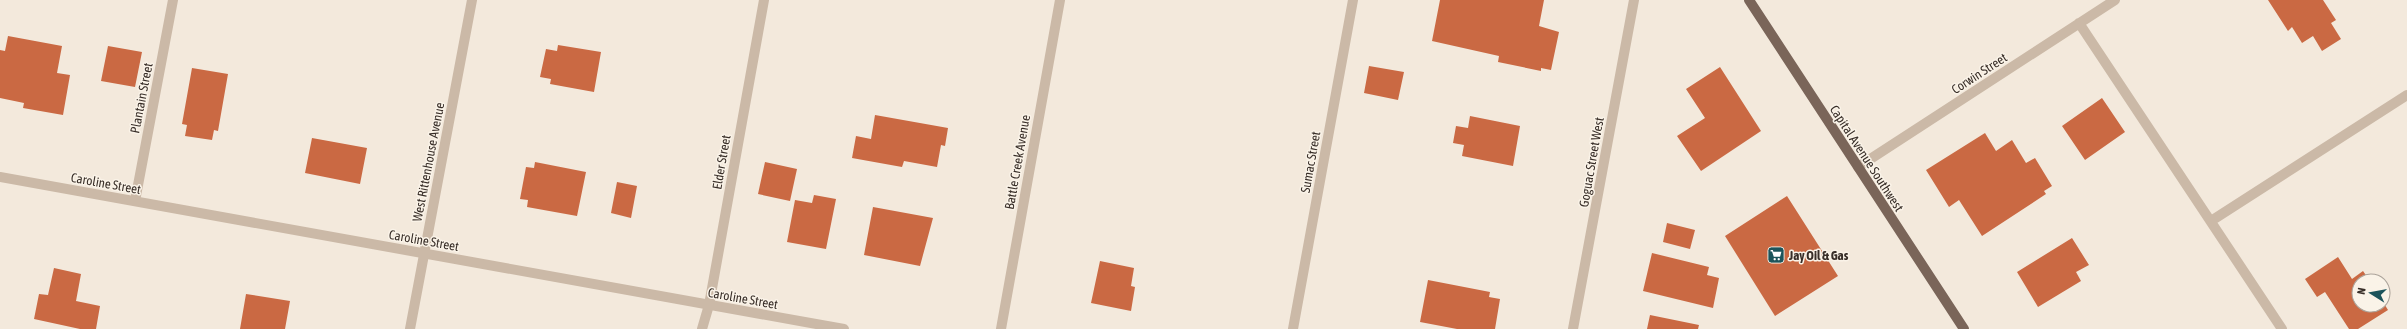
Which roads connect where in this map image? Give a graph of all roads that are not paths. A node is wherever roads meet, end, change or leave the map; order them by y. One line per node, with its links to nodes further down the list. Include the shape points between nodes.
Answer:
1 (173, 0): 13 (street, Plantain Street)
2 (472, 0): 15 (street, West Rittenhouse Avenue)
3 (764, 0): 16 (street, Elder Street)
4 (1060, 0): 20 (street, Battle Creek Avenue)
5 (1353, 0): 21 (street, Sumac Street)
6 (1634, 0): 22 (street, Goguac Street West)
7 (1750, 0): 11 (main road, Capital Avenue Southwest)
8 (2115, 0): 9 (street, Corwin Street)
9 (2080, 23): 11 (street, Corwin Street); 14 (street)
10 (2407, 95): 14 (street)
11 (1858, 167): 23 (main road, Capital Avenue Southwest)
12 (0, 177): 13 (street, Caroline Street)
13 (135, 202): 15 (street, Caroline Street)
14 (2211, 221): 24 (street)
15 (424, 254): 16 (street, Caroline Street); 17 (street, West Rittenhouse Avenue)
16 (709, 305): 18 (street, Elder Street); 19 (street, Caroline Street)
17 (410, 329)
18 (702, 329)
19 (844, 329)
20 (1000, 329)
21 (1293, 329)
22 (1573, 329)
23 (1964, 329)
24 (2282, 329)

